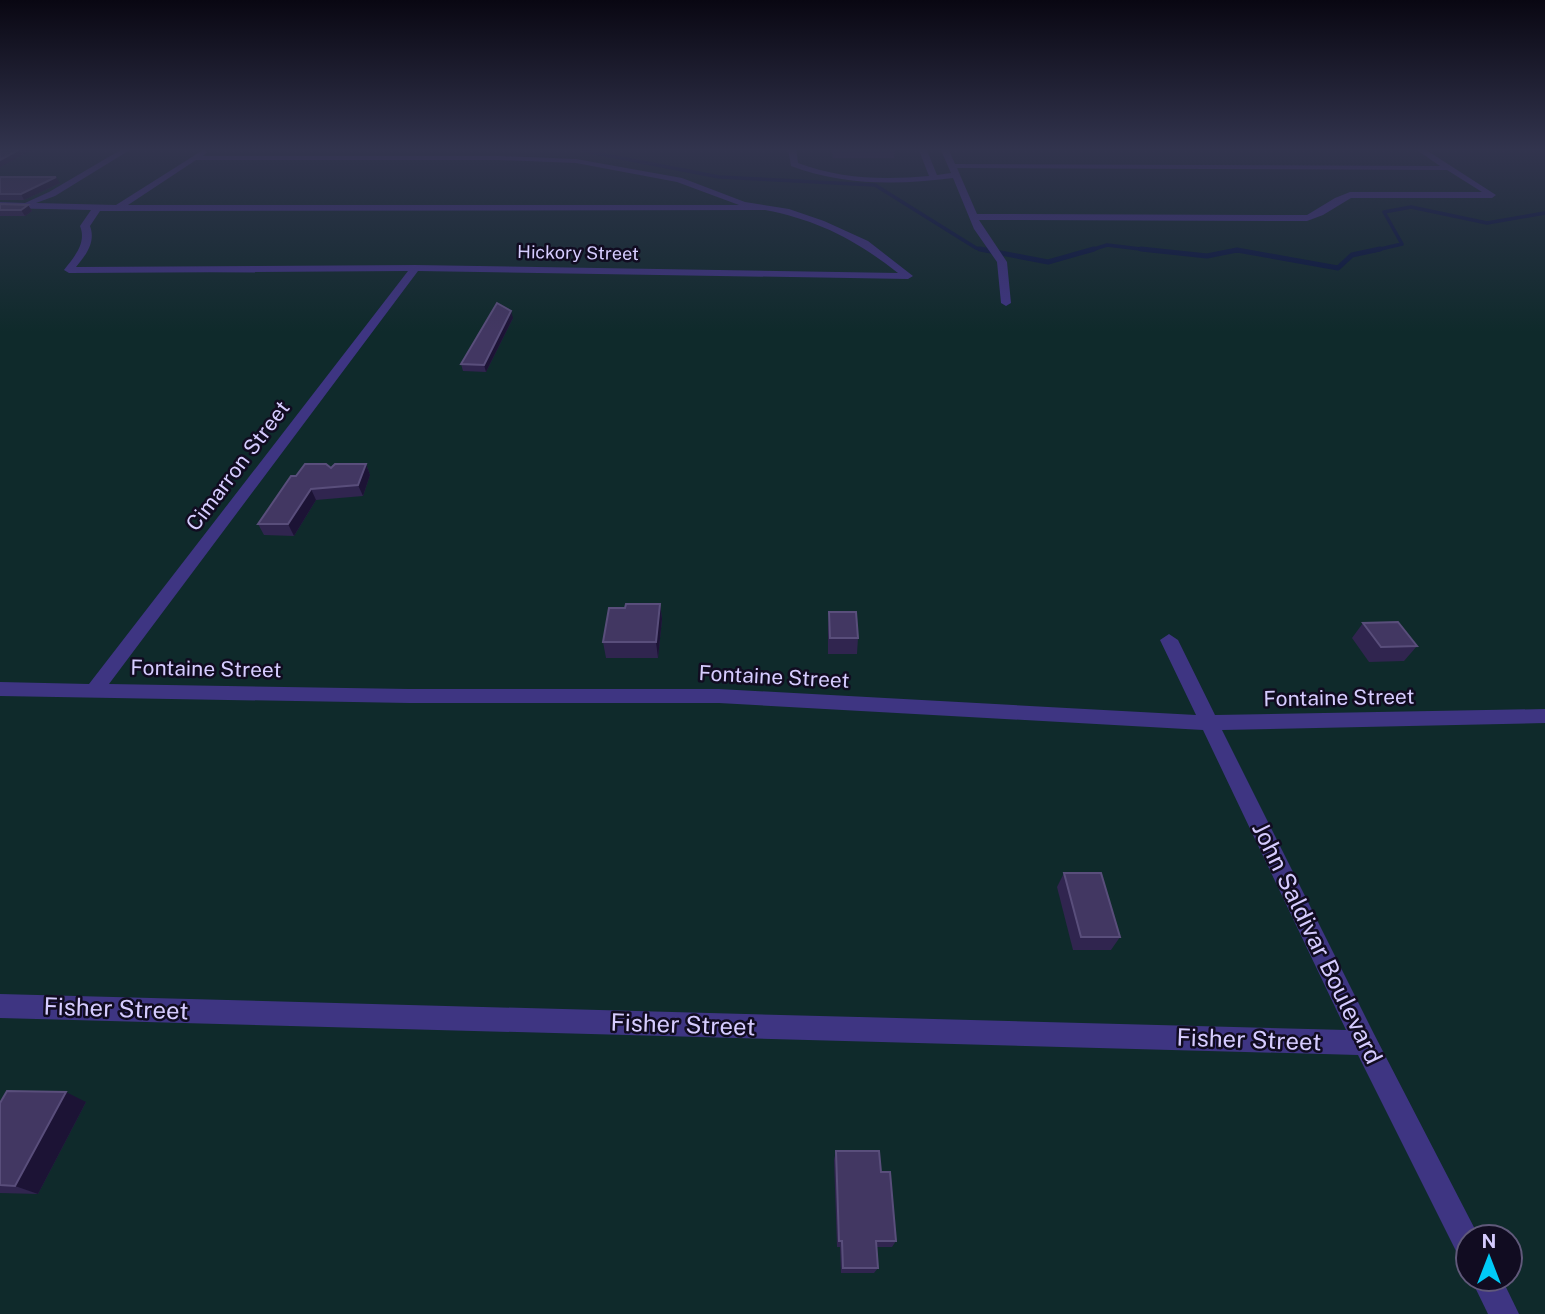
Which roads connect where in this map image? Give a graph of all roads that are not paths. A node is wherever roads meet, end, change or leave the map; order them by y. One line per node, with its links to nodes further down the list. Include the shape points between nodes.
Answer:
1 (96, 209): 6 (street, Hickory Street, via 85,226 88,234 83,252 69,270)
2 (772, 209): 6 (street, Hickory Street, via 847,233 908,276)
3 (970, 209): 5 (street)
4 (1328, 209): 5 (street, via 1307,218)
5 (973, 217): 7 (street, via 1002,262)
6 (415, 268): 10 (street, Cimarron Street)
7 (1006, 303)
8 (1169, 640): 12 (street, John Saldivar Boulevard)
9 (0, 689): 10 (street, Fontaine Street)
10 (95, 689): 12 (street, Fontaine Street, via 719,696)
11 (1545, 716): 12 (street, Fontaine Street)
12 (1209, 723): 14 (street, John Saldivar Boulevard)
13 (0, 1006): 14 (street, Fisher Street)
14 (1365, 1044): 15 (street, John Saldivar Boulevard)
15 (1457, 1223)
16 (1493, 1293): 17 (street)
17 (1503, 1314)

